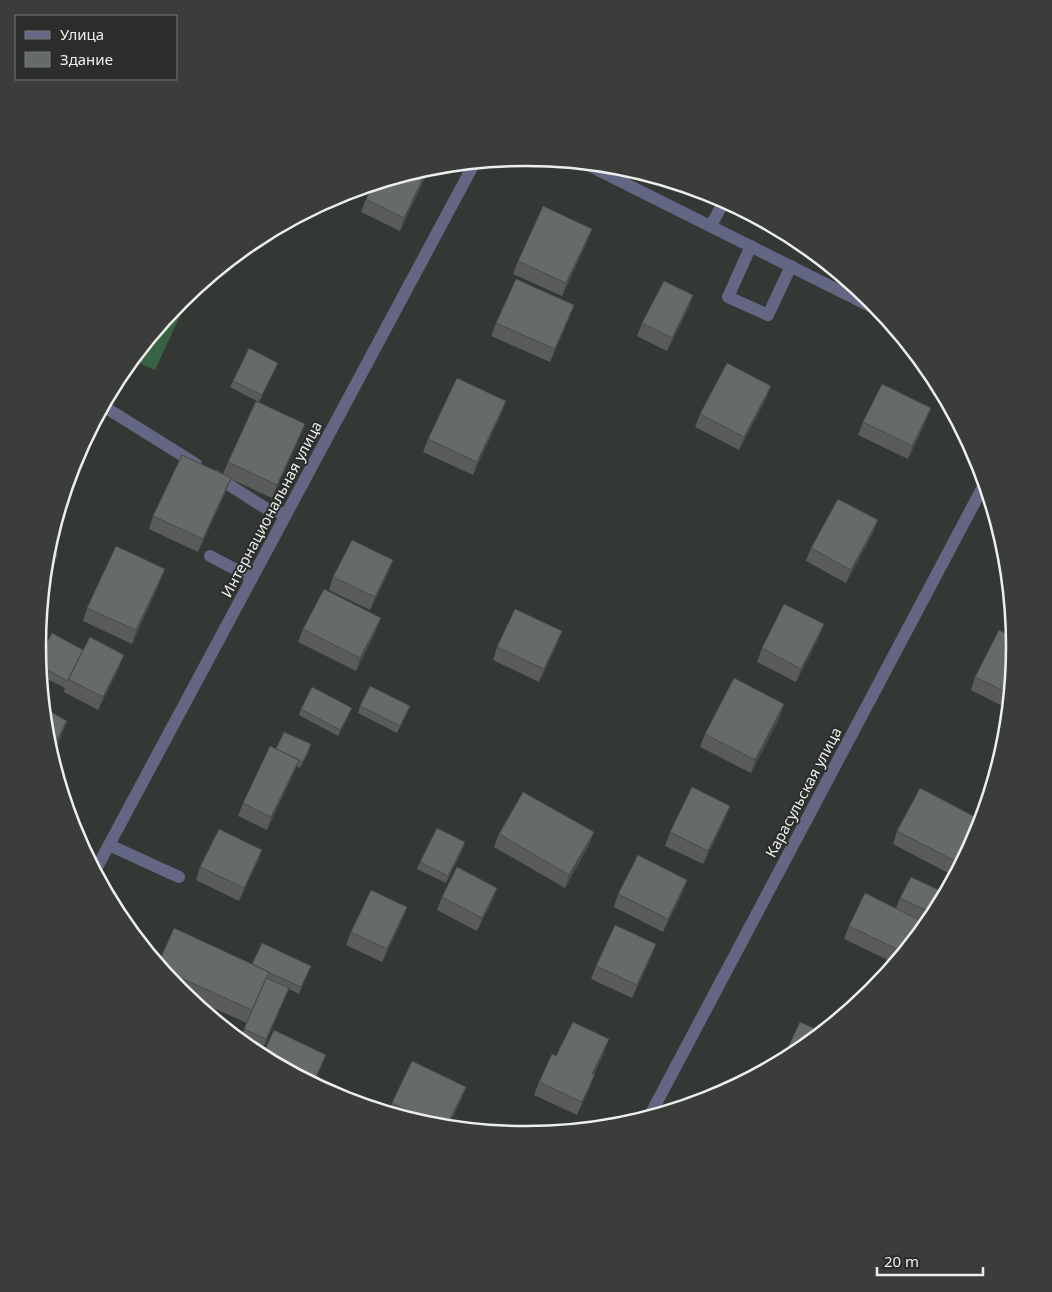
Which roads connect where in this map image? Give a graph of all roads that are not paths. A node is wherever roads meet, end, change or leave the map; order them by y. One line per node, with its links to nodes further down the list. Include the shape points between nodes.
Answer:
1 (471, 169): 10 (street, Интернациональная улица)
2 (603, 172): 4 (street)
3 (720, 208): 4 (street)
4 (711, 226): 5 (street)
5 (752, 246): 6 (street); 6 (street, via 728,297 768,315)
6 (791, 266): 7 (street)
7 (855, 298)
8 (109, 410): 10 (street, via 267,509)
9 (980, 492): 16 (street, Карасульская улица)
10 (286, 514): 12 (street, Интернациональная улица)
11 (210, 556): 12 (street)
12 (252, 578): 13 (street, Интернациональная улица)
13 (109, 845): 14 (street, Интернациональная улица); 15 (street)
14 (99, 864)
15 (180, 877)
16 (654, 1108)

